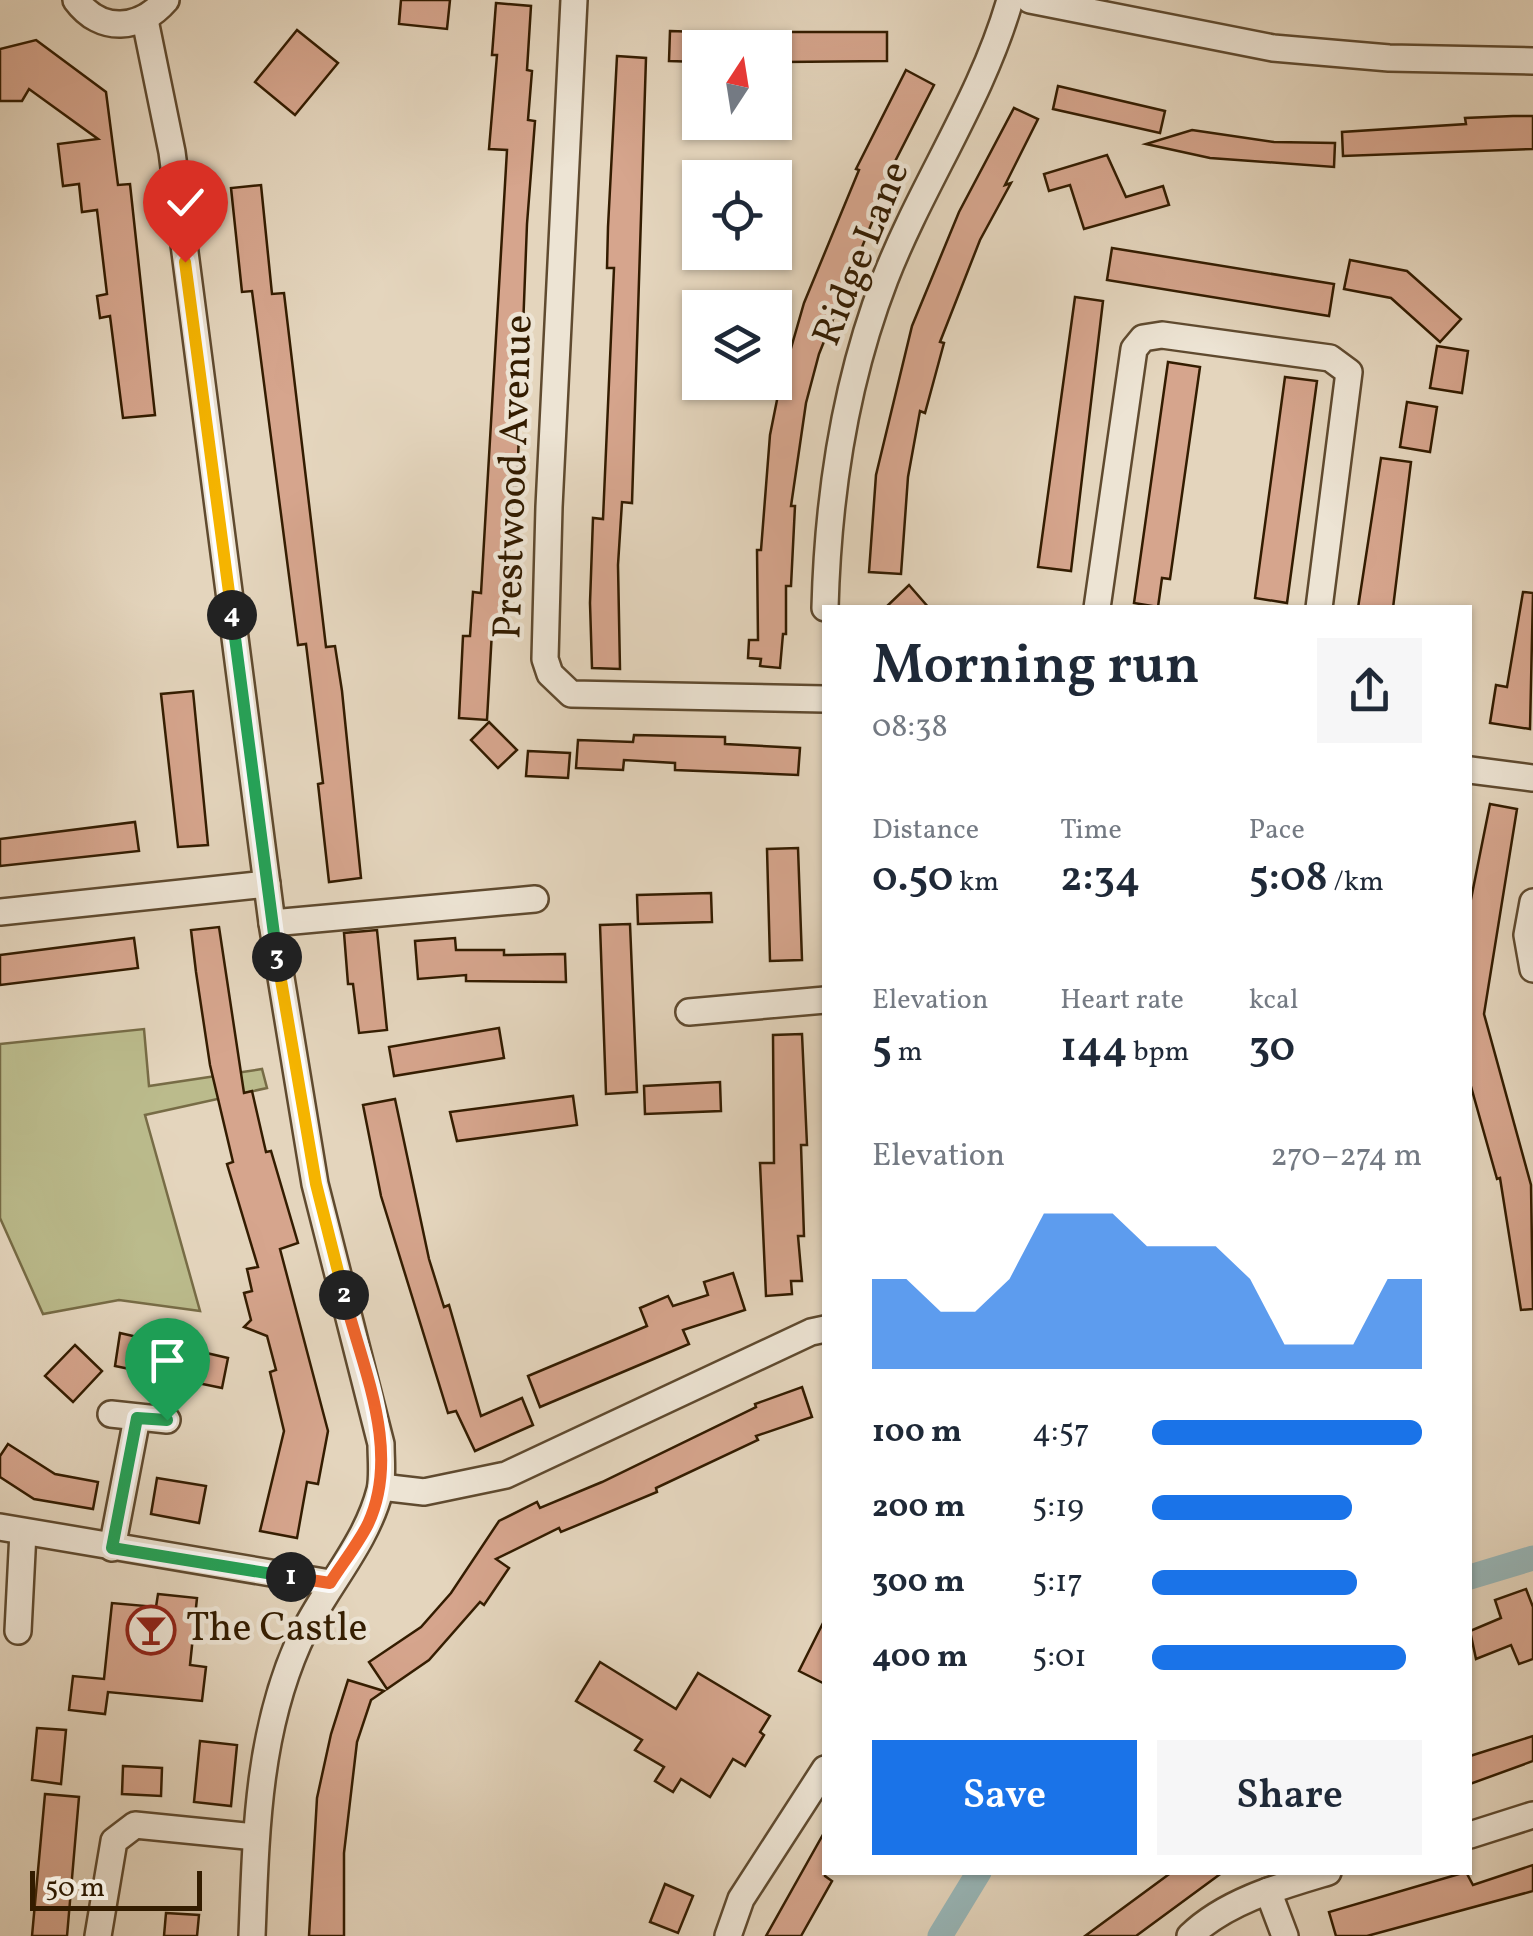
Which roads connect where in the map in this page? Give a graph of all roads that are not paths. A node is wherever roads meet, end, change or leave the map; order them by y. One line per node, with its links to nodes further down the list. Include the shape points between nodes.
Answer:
1 (76, 0): 6 (street, via 112,24)
2 (166, 0): 6 (street)
3 (574, 0): 11 (street, Prestwood Avenue, via 549,507 550,674 572,694)
4 (1010, 0): 8 (street, Ridge Lane, via 997,45 886,277 854,373 836,458)
5 (1030, 0): 7 (street, via 1272,48)
6 (146, 20): 14 (street, via 172,152)
7 (1533, 61)
8 (825, 605)
9 (1098, 605): 10 (street, via 1134,349 1143,338 1162,335 1330,358 1348,372)
10 (1320, 605)
11 (822, 699)
12 (1472, 770): 13 (street)
13 (1533, 778)
14 (267, 884): 17 (street); 18 (street)
15 (535, 899): 18 (street)
16 (1533, 902): 19 (street, via 1527,935)
17 (0, 912)
18 (272, 923): 26 (street, via 316,1184 376,1417)
19 (1533, 969)
20 (822, 1000): 21 (street)
21 (689, 1012)
22 (822, 1331): 26 (street, via 506,1475 424,1492)
23 (111, 1414): 24 (street)
24 (137, 1418): 25 (street); 28 (street)
25 (167, 1420)
26 (380, 1487): 29 (street, via 368,1525)
27 (12, 1530): 28 (street); 30 (street)
28 (112, 1548): 29 (street)
29 (330, 1583): 34 (street, via 298,1644 276,1708 264,1752)
30 (18, 1631)
31 (822, 1774): 39 (street, via 742,1900)
32 (1533, 1815): 33 (street)
33 (1472, 1834)
34 (256, 1837): 37 (street, via 135,1826 114,1841); 38 (street)
35 (1319, 1875): 36 (street)
36 (1268, 1891): 40 (street); 41 (street)
37 (98, 1936)
38 (252, 1936)
39 (728, 1936)
40 (1190, 1936)
41 (1285, 1936)

